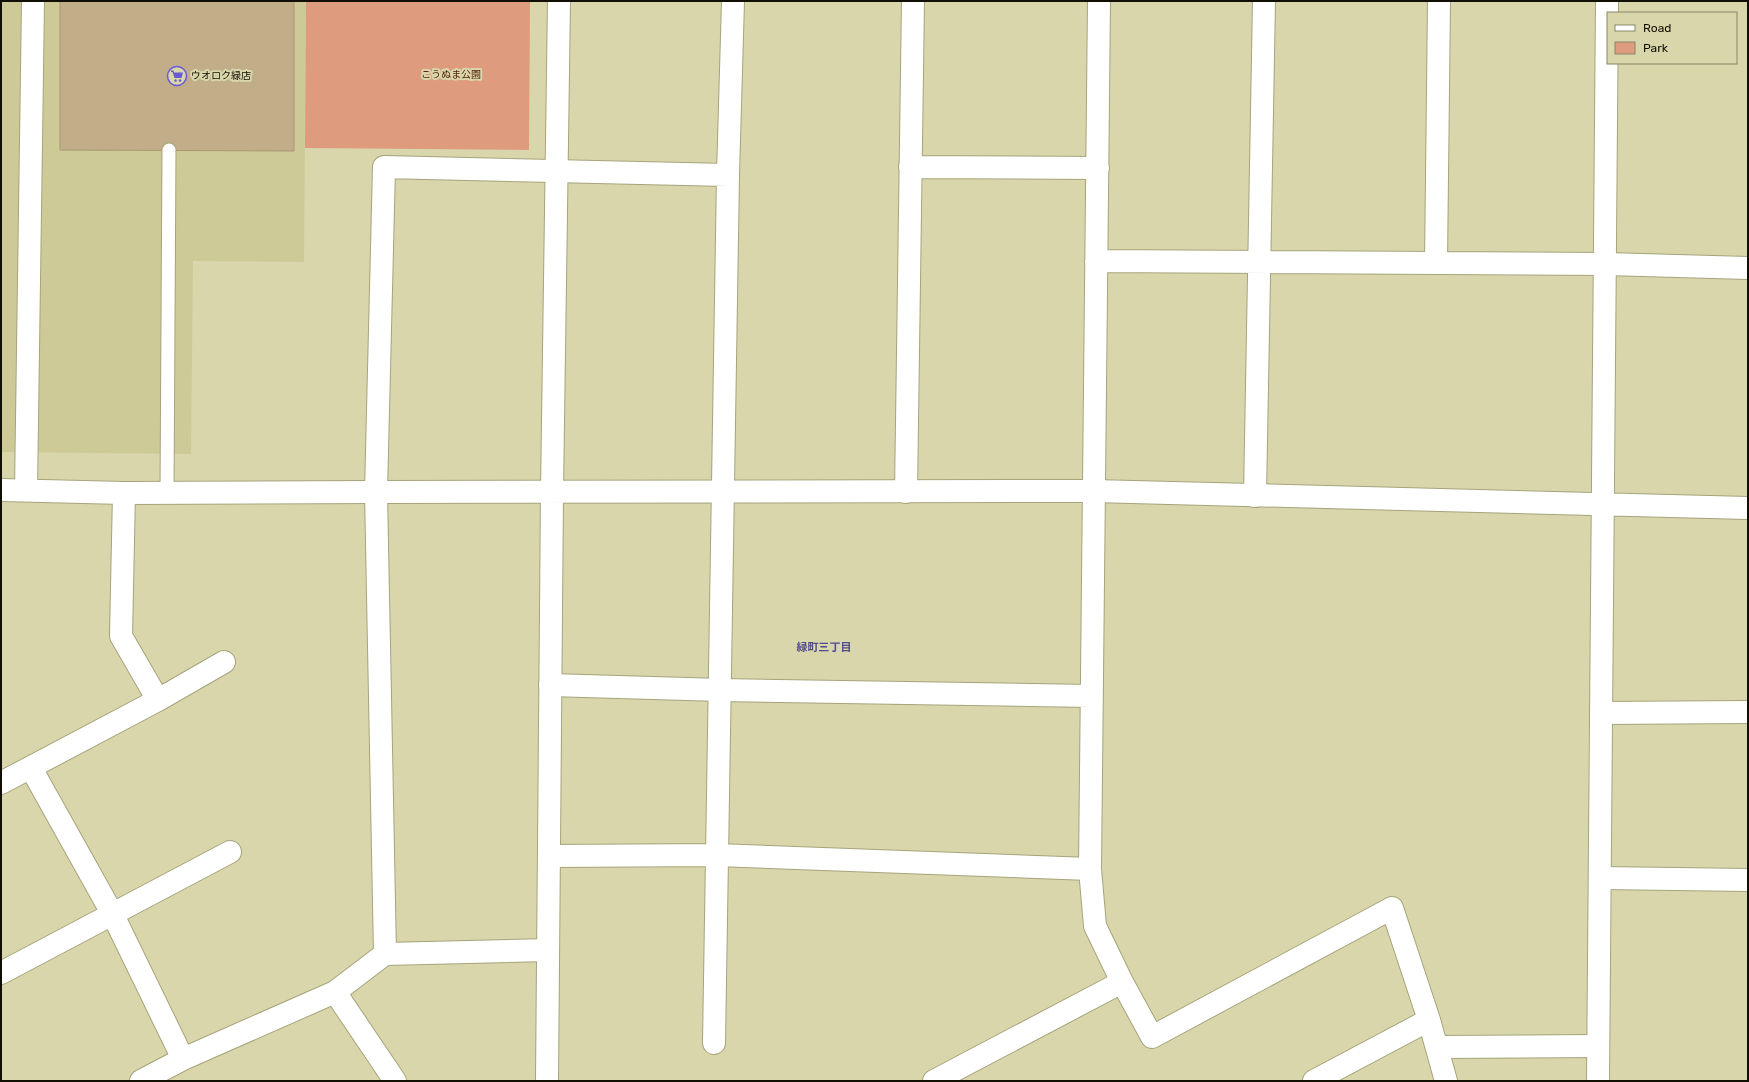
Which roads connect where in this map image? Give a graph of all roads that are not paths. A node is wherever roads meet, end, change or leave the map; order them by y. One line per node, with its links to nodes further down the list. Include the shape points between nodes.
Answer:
1 (34, 1): 20 (street)
2 (559, 1): 12 (street)
3 (733, 1): 13 (street)
4 (913, 1): 10 (street)
5 (1099, 1): 11 (street)
6 (1264, 1): 15 (street)
7 (1439, 1): 16 (street)
8 (1607, 1): 17 (street)
9 (169, 150): 27 (lane)
10 (910, 167): 11 (street); 25 (street)
11 (1098, 168): 14 (street)
12 (556, 172): 13 (street); 22 (street, via 384,167); 23 (street)
13 (728, 175): 24 (street)
14 (1096, 261): 15 (street); 21 (street)
15 (1258, 262): 16 (street); 28 (street)
16 (1436, 263): 17 (street)
17 (1606, 264): 18 (street); 29 (street)
18 (1748, 268)
19 (1, 490): 20 (street)
20 (26, 490): 26 (street)
21 (1094, 491): 25 (street); 28 (street); 34 (street)
22 (376, 492): 23 (street); 27 (street); 48 (street)
23 (552, 492): 24 (street); 32 (street)
24 (724, 492): 25 (street); 33 (street)
25 (906, 492)
26 (124, 493): 27 (street); 35 (street, via 121,636)
27 (167, 493)
28 (1255, 496): 29 (street)
29 (1604, 505): 30 (street); 37 (street)
30 (1748, 508)
31 (224, 662): 35 (street)
32 (550, 685): 33 (street); 42 (street)
33 (721, 690): 34 (street); 41 (street)
34 (1092, 696): 43 (street)
35 (158, 700): 38 (street)
36 (1748, 712): 37 (street)
37 (1602, 713): 44 (street)
38 (31, 768): 39 (street); 46 (street)
39 (1, 783)
40 (230, 852): 46 (street)
41 (717, 855): 42 (street); 43 (street); 53 (street)
42 (549, 856): 47 (street)
43 (1090, 870): 50 (street, via 1095,926)
44 (1601, 878): 45 (street); 54 (street)
45 (1748, 880)
46 (113, 915): 49 (street); 56 (street)
47 (548, 950): 48 (street); 59 (street)
48 (385, 954): 51 (street)
49 (1, 973)
50 (1122, 982): 52 (street, via 1152,1037 1392,908); 60 (street)
51 (335, 992): 56 (street); 58 (street)
52 (1429, 1020): 55 (street); 61 (street)
53 (714, 1043)
54 (1598, 1046): 55 (street); 63 (street)
55 (1437, 1048): 62 (street)
56 (183, 1059): 57 (street)
57 (141, 1081)
58 (395, 1081)
59 (547, 1081)
60 (934, 1081)
61 (1314, 1081)
62 (1446, 1081)
63 (1598, 1081)

